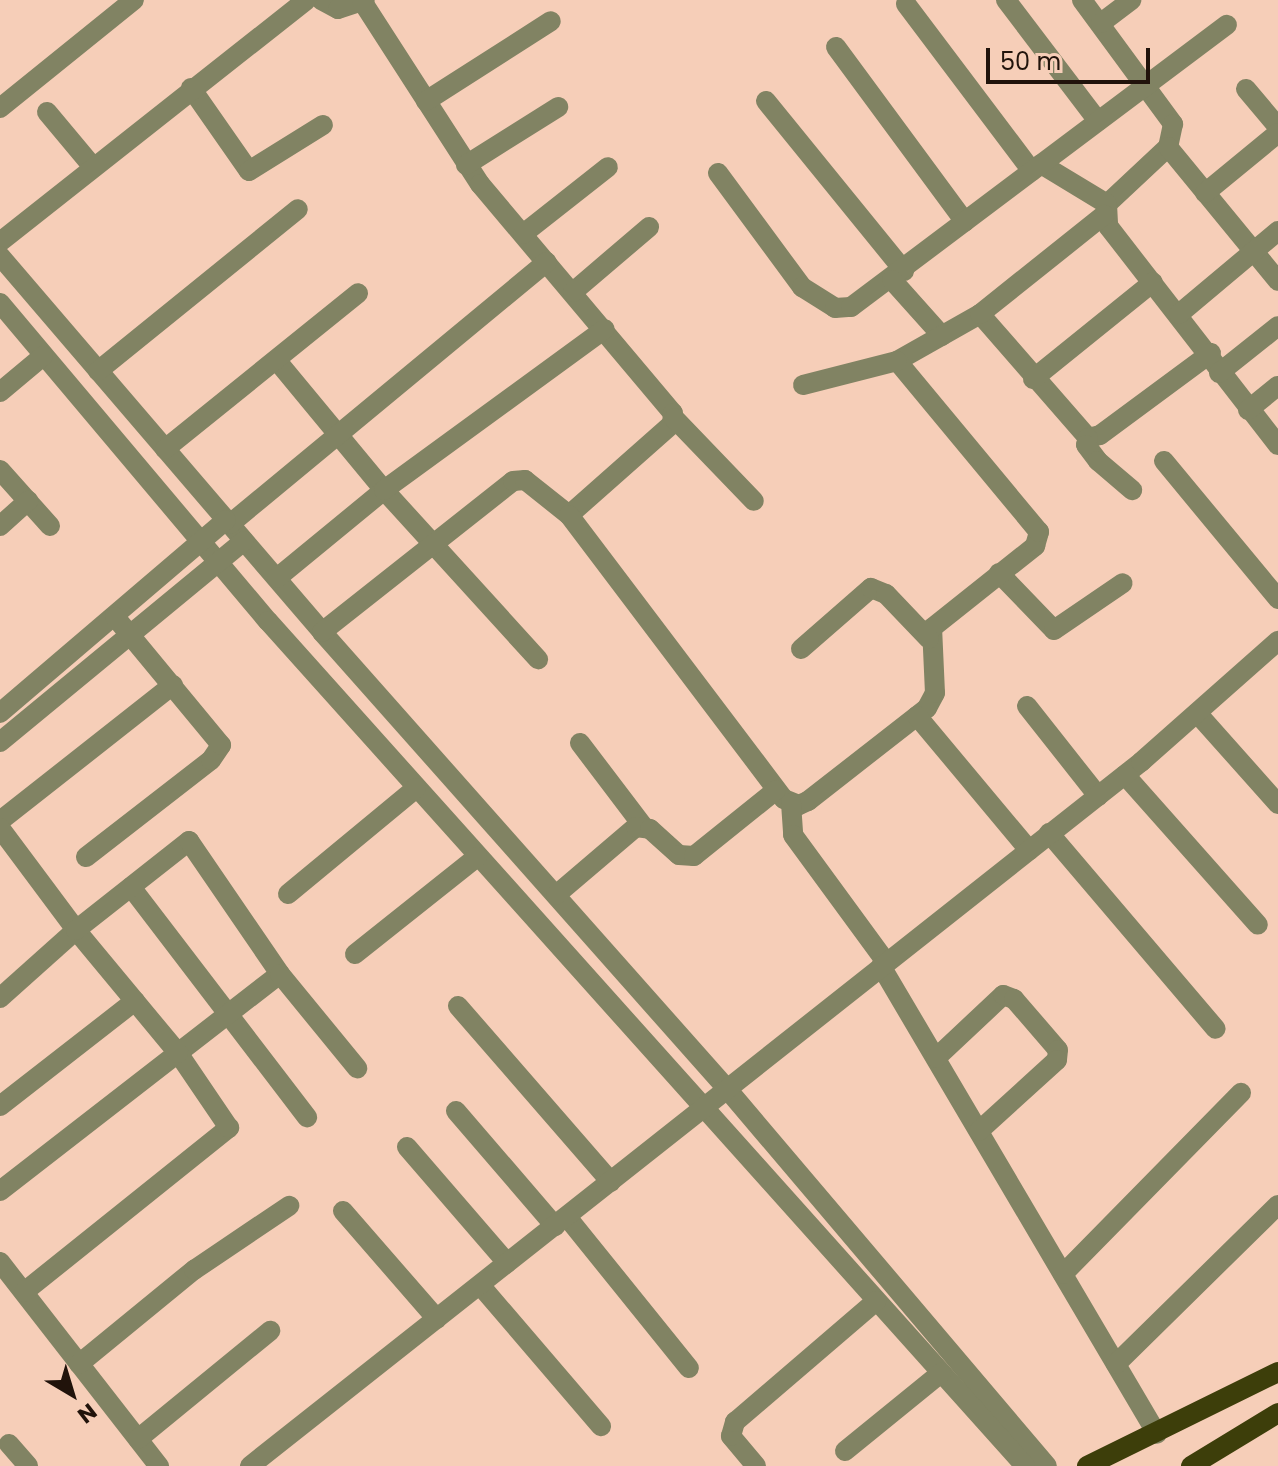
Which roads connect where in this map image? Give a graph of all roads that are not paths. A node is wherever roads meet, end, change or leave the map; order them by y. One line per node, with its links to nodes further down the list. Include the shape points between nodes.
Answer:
1 (134, 0): 19 (street)
2 (306, 0): 14 (street)
3 (321, 0): 4 (street, via 338,9)
4 (363, 0): 16 (street)
5 (1006, 0): 21 (street)
6 (1082, 0): 10 (street)
7 (1131, 0): 10 (street)
8 (906, 4): 28 (street)
9 (551, 21): 16 (street)
10 (1101, 23): 13 (street)
11 (1227, 25): 13 (street)
12 (836, 47): 33 (street)
13 (1146, 84): 21 (street); 24 (street, via 1173,124)
14 (191, 88): 22 (street, via 249,171); 26 (street)
15 (1246, 89): 23 (street)
16 (426, 101): 25 (street)
17 (766, 101): 41 (street)
18 (558, 107): 25 (street)
19 (0, 108)
20 (47, 112): 26 (street)
21 (1098, 121): 28 (street)
22 (323, 125)
23 (1278, 130): 30 (street)
24 (1168, 147): 30 (street); 32 (street)
25 (466, 165): 36 (street)
26 (93, 167): 37 (street)
27 (608, 167): 36 (street)
28 (1037, 168): 32 (street); 33 (street)
29 (718, 173): 41 (street, via 816,299 835,308 851,307)
30 (1205, 193): 38 (street)
31 (298, 209): 56 (street)
32 (1106, 210): 43 (street); 47 (street)
33 (965, 222): 41 (street)
34 (649, 227): 44 (street)
35 (1278, 231): 38 (street)
36 (523, 234): 40 (street)
37 (0, 242)
38 (1253, 251): 42 (street); 48 (street)
39 (0, 256): 56 (street)
40 (547, 262): 44 (street); 64 (street)
41 (898, 276): 51 (street)
42 (1278, 281)
43 (1153, 282): 48 (street); 58 (street)
44 (573, 292): 50 (street)
45 (358, 293): 55 (street)
46 (1, 306): 53 (street)
47 (980, 314): 51 (street); 58 (street)
48 (1179, 314): 52 (street)
49 (1278, 326): 57 (street)
50 (605, 329): 63 (street); 70 (street)
51 (942, 336): 54 (street)
52 (1211, 353): 57 (street); 65 (street, via 1100,435)
53 (43, 356): 61 (street); 79 (street)
54 (897, 361): 59 (street); 82 (street, via 1039,532 1035,546)
55 (278, 362): 64 (street); 67 (street)
56 (98, 371): 67 (street)
57 (1219, 373): 62 (street)
58 (1033, 379): 65 (street)
59 (803, 385)
60 (1278, 386): 62 (street)
61 (0, 392)
62 (1248, 410): 66 (street)
63 (674, 418): 73 (street); 74 (street)
64 (340, 434): 70 (street); 75 (street)
65 (1088, 438): 71 (street, via 1086,445 1098,461)
66 (1278, 445)
67 (165, 449): 75 (street)
68 (1164, 461): 85 (street)
69 (0, 470): 72 (street)
70 (384, 490): 80 (street); 83 (street)
71 (1132, 490)
72 (28, 501): 76 (street); 77 (street)
73 (754, 501)
74 (569, 515): 80 (street, via 539,487 513,481); 102 (street)
75 (228, 522): 78 (street); 79 (street)
76 (0, 526)
77 (50, 526)
78 (244, 541): 81 (street); 83 (street)
79 (201, 544): 81 (street); 86 (street)
80 (434, 545): 87 (street); 92 (street)
81 (218, 565): 88 (street); 101 (street)
82 (999, 573): 84 (street, via 1054,630); 89 (street, via 938,621)
83 (277, 578): 87 (street)
84 (1123, 583)
85 (1278, 599)
86 (115, 617): 88 (street); 95 (street)
87 (322, 632): 114 (street)
88 (130, 636): 93 (street); 98 (street)
89 (929, 639): 91 (street, via 886,594 871,588); 97 (street, via 935,693)
90 (1278, 641): 96 (street)
91 (801, 649)
92 (538, 659)
93 (173, 685): 105 (street); 110 (street, via 219,739 218,753)
94 (1027, 706): 103 (street)
95 (0, 713)
96 (1197, 713): 100 (street); 104 (street)
97 (917, 716): 102 (street, via 808,801); 109 (street)
98 (0, 742)
99 (580, 743): 106 (street)
100 (1125, 775): 103 (street); 115 (street)
101 (416, 788): 111 (street); 113 (street)
102 (784, 796): 106 (street, via 694,856 679,855); 118 (street, via 793,835)
103 (1098, 796): 108 (street)
104 (1278, 804)
105 (0, 821)
106 (643, 826): 114 (street, via 631,830)
107 (0, 828): 116 (street)
108 (1049, 833): 109 (street); 124 (street)
109 (1029, 850): 118 (street)
110 (86, 857)
111 (477, 857): 117 (street); 131 (street)
112 (131, 887): 116 (street); 119 (street, via 189,841); 123 (street)
113 (288, 894)
114 (556, 895): 128 (street)
115 (1258, 925)
116 (76, 930): 120 (street); 121 (street)
117 (355, 954)
118 (884, 964): 126 (street); 128 (street)
119 (280, 974): 123 (street); 127 (street)
120 (3, 990)
121 (135, 1001): 125 (street); 130 (street)
122 (458, 1006): 136 (street)
123 (230, 1013): 125 (street); 133 (street)
124 (1216, 1029)
125 (178, 1053): 137 (street); 146 (street, via 229,1128)
126 (936, 1058): 134 (street); 134 (street, via 1003,995 1014,999 1058,1050 1057,1060)
127 (357, 1068)
128 (728, 1090): 131 (street); 166 (street)
129 (1241, 1093): 144 (street)
130 (0, 1106)
131 (703, 1110): 136 (street); 147 (street)
132 (456, 1111): 141 (street)
133 (307, 1117)
134 (979, 1131): 144 (street)
135 (407, 1147): 143 (street)
136 (611, 1182): 141 (street)
137 (0, 1191)
138 (1278, 1205): 151 (street)
139 (289, 1206): 150 (street, via 194,1270)
140 (343, 1211): 148 (street)
141 (561, 1221): 143 (street); 152 (street)
142 (0, 1262): 146 (street)
143 (507, 1263): 145 (street)
144 (1063, 1274): 151 (street)
145 (480, 1285): 148 (street); 156 (street)
146 (24, 1292): 150 (street)
147 (876, 1301): 154 (street); 164 (street, via 735,1422 731,1436)
148 (437, 1319): 163 (street)
149 (270, 1331): 158 (street)
150 (79, 1364): 158 (street)
151 (1116, 1364): 157 (street)
152 (689, 1368)
153 (1278, 1372): 157 (main road)
154 (941, 1373): 160 (street); 165 (street)
155 (1278, 1413): 168 (main road)
156 (601, 1426)
157 (1157, 1434): 167 (main road)
158 (138, 1439): 162 (street)
159 (9, 1444): 161 (street)
160 (845, 1451)
161 (28, 1466)
162 (159, 1466)
163 (250, 1466)
164 (756, 1466)
165 (1025, 1466)
166 (1047, 1466)
167 (1087, 1466)
168 (1191, 1466)

